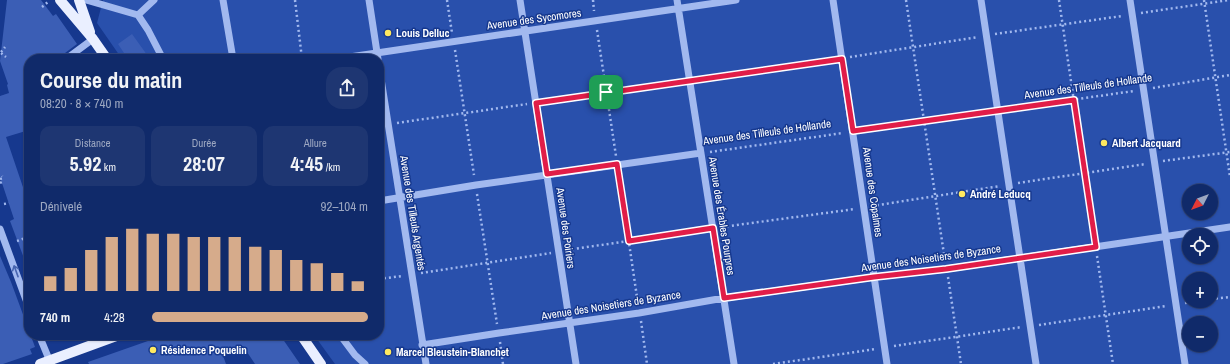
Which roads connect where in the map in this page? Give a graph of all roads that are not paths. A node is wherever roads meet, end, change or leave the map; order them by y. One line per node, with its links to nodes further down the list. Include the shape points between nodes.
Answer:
1 (60, 0): 16 (main road)
2 (79, 0): 16 (main road)
3 (86, 0): 14 (street)
4 (154, 0): 14 (street)
5 (223, 0): 20 (street)
6 (370, 0): 21 (street)
7 (520, 0): 15 (street, Avenue des Poiriers)
8 (677, 0): 13 (street, Avenue des Érables Pourpres)
9 (736, 0): 13 (street, Avenue des Sycomores)
10 (833, 0): 32 (street, Avenue des Copalmes)
11 (982, 0): 31 (street)
12 (1130, 0): 30 (street)
13 (679, 8): 15 (street, Avenue des Sycomores); 24 (street, Avenue des Érables Pourpres)
14 (138, 15): 19 (street)
15 (525, 31): 22 (street, Avenue des Sycomores); 25 (street, Avenue des Poiriers)
16 (93, 39): 17 (street); 18 (main road)
17 (73, 54)
18 (104, 54)
19 (160, 54)
20 (232, 54)
21 (377, 54)
22 (384, 55)
23 (384, 96): 26 (street, Avenue des Tilleuls Argentés)
24 (701, 153): 25 (street, Avenue des Tilleuls de Hollande); 34 (street, Avenue des Érables Pourpres)
25 (547, 174): 26 (street, Avenue des Tilleuls de Hollande); 35 (street, Avenue des Poiriers)
26 (400, 197): 27 (street, Avenue des Tilleuls de Hollande); 40 (street, Avenue des Tilleuls Argentés)
27 (384, 200)
28 (1230, 227): 30 (street, Avenue des Noisetiers de Byzance)
29 (0, 229): 33 (street, one-way to 29)
30 (1166, 236): 31 (street, Avenue des Noisetiers de Byzance); 49 (street)
31 (1020, 258): 32 (street, Avenue des Noisetiers de Byzance); 48 (street)
32 (874, 277): 34 (street, Avenue des Noisetiers de Byzance); 47 (street, Avenue des Copalmes)
33 (24, 294)
34 (724, 298): 35 (street, Avenue des Noisetiers de Byzance); 46 (street, Avenue des Érables Pourpres)
35 (569, 322): 40 (street, Avenue des Noisetiers de Byzance); 45 (street, Avenue des Poiriers)
36 (40, 340): 41 (street)
37 (106, 340): 41 (main road)
38 (304, 340): 42 (main road)
39 (344, 340): 43 (street)
40 (422, 345): 44 (street, Avenue des Tilleuls Argentés)
41 (47, 363)
42 (321, 364)
43 (365, 364)
44 (426, 364)
45 (576, 364)
46 (734, 364)
47 (887, 364)
48 (1036, 364)
49 (1185, 364)

